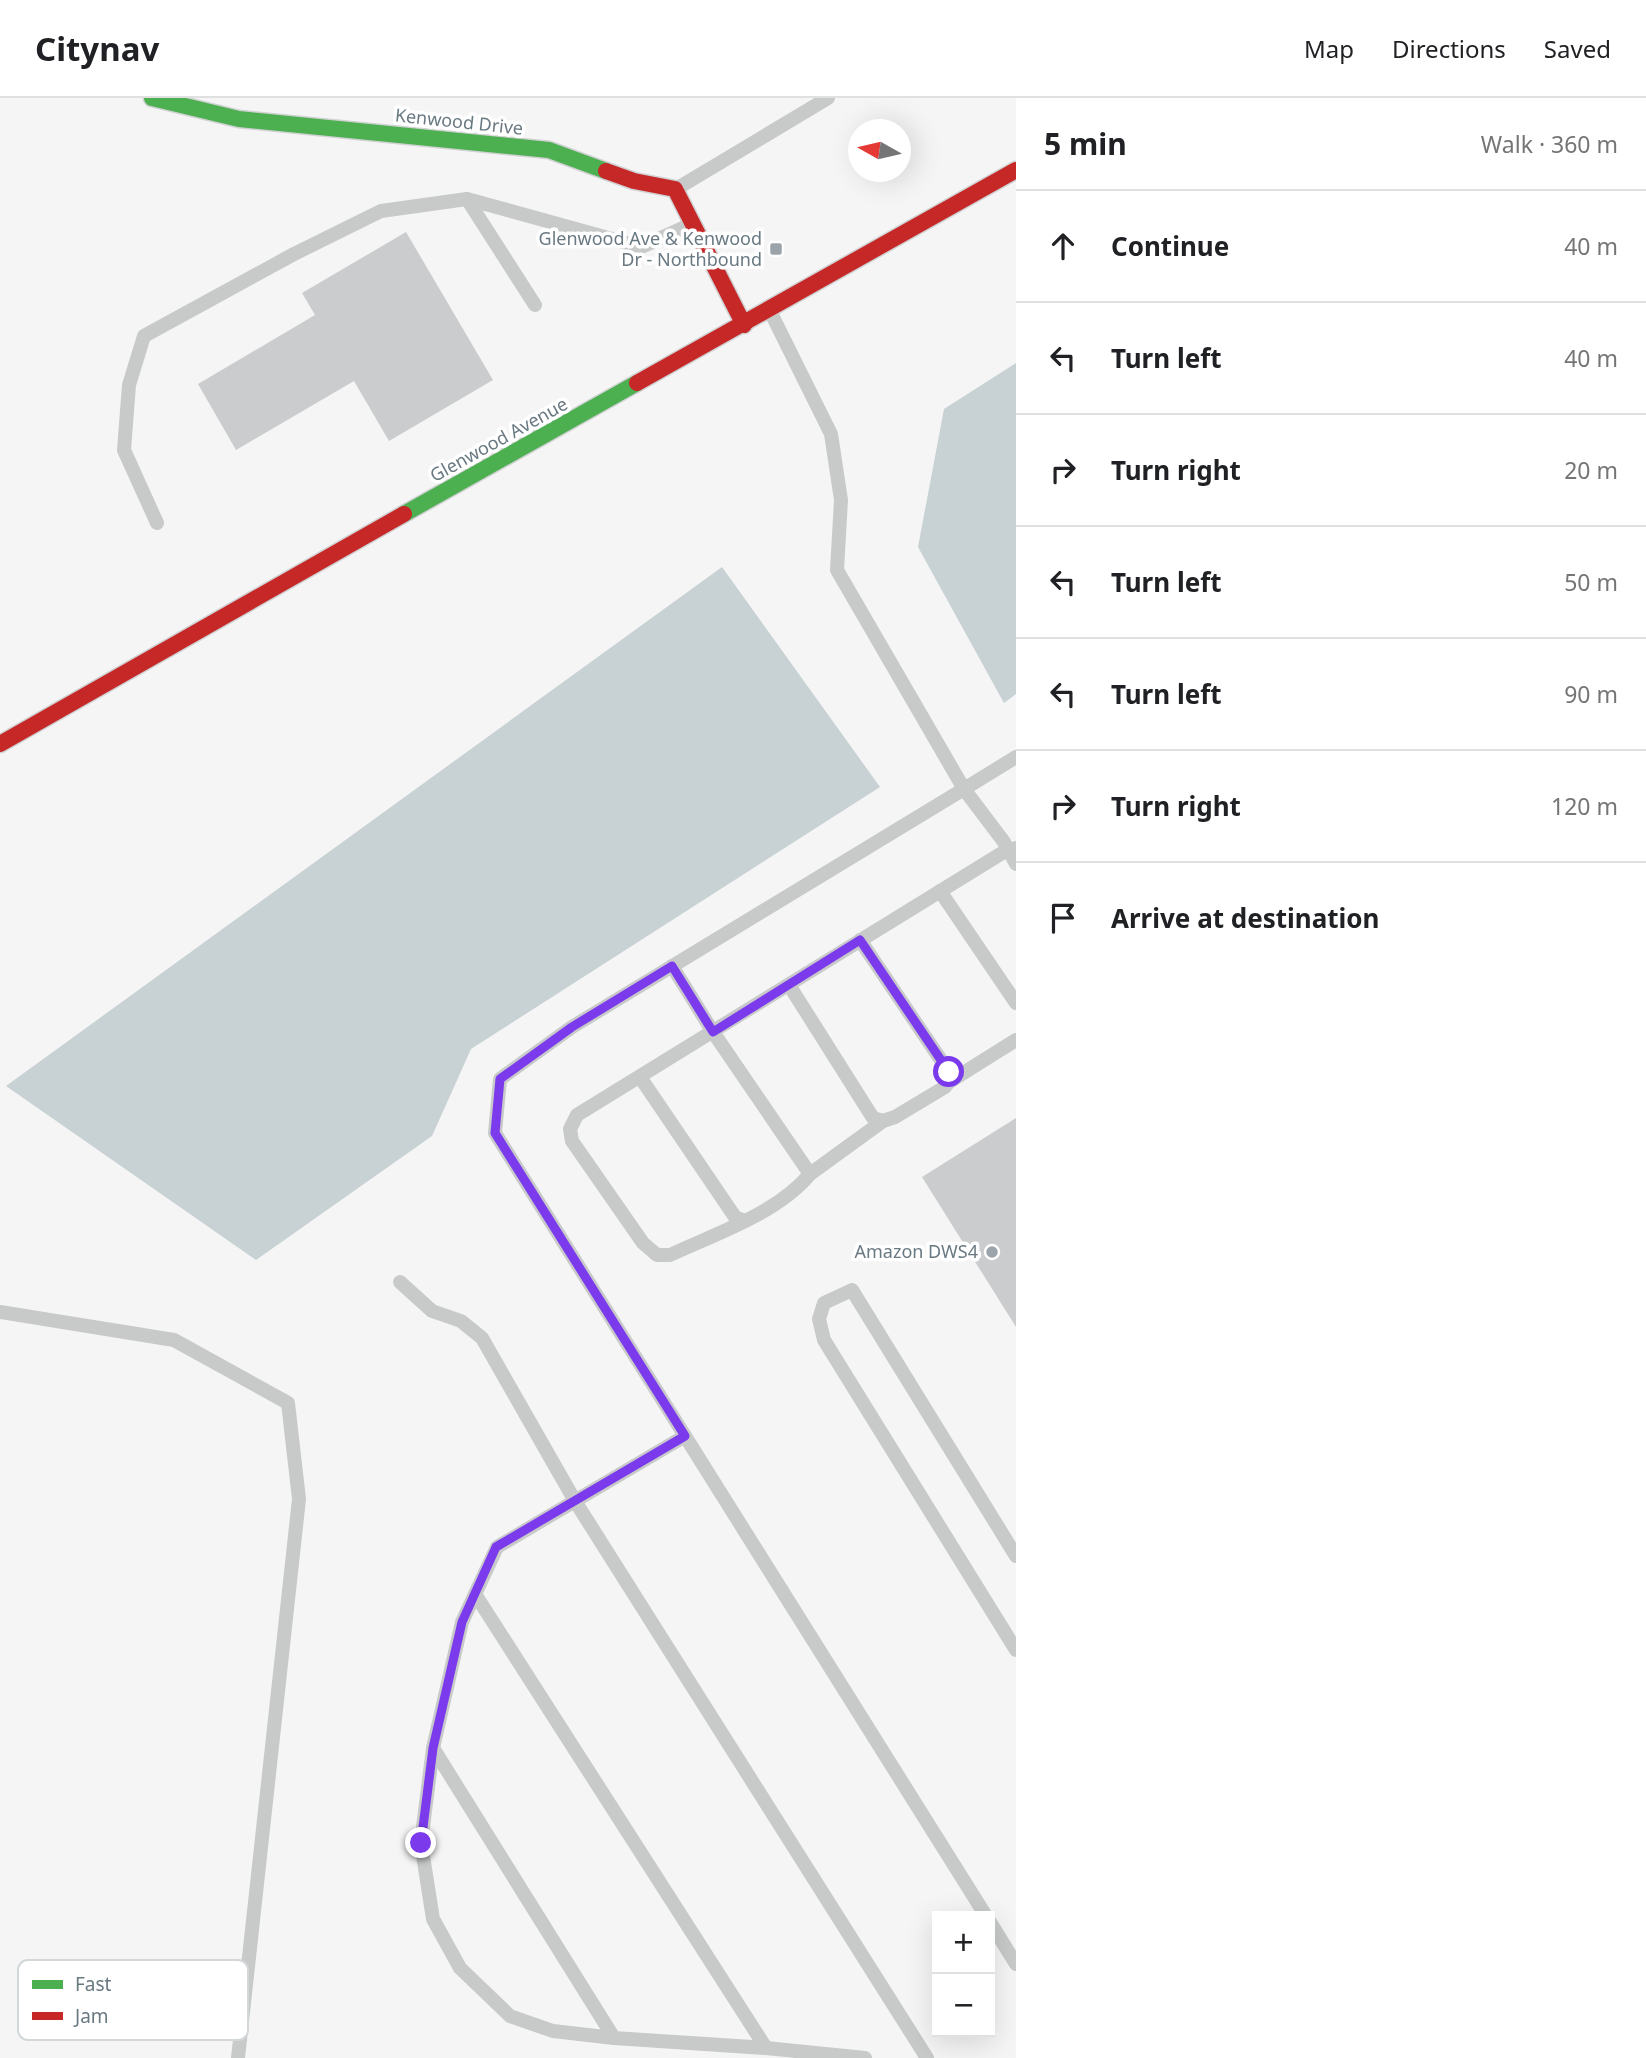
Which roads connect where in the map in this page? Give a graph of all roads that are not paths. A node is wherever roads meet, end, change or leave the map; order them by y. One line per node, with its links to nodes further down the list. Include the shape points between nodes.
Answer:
1 (152, 98): 4 (street, Kenwood Drive, via 239,119 549,150 634,181)
2 (828, 98): 4 (lane)
3 (1016, 170): 8 (street, Glenwood Avenue)
4 (675, 189): 6 (street)
5 (467, 199): 6 (lane, via 641,247); 7 (lane); 10 (lane, via 381,211 144,336 129,385 124,450)
6 (693, 224): 9 (street)
7 (535, 305)
8 (769, 310): 9 (street, Glenwood Avenue); 13 (lane, via 831,434 841,500 837,570)
9 (744, 325): 11 (street, Glenwood Avenue)
10 (157, 523)
11 (0, 744)
12 (1016, 757): 13 (lane)
13 (964, 789): 14 (lane); 18 (lane)
14 (1012, 849): 15 (lane); 16 (lane)
15 (1016, 864)
16 (940, 891): 17 (lane); 20 (lane)
17 (860, 940): 19 (lane); 24 (lane, via 949,1072)
18 (672, 966): 21 (lane); 30 (lane, via 572,1027 500,1079 495,1133)
19 (789, 985): 21 (lane); 25 (lane, via 873,1118)
20 (1016, 1003)
21 (713, 1032): 23 (lane); 26 (lane)
22 (1016, 1040): 24 (lane)
23 (640, 1077): 27 (lane, via 735,1217); 27 (lane, via 578,1115 570,1129 572,1141 643,1243 657,1255 670,1255)
24 (949, 1082): 25 (lane)
25 (883, 1121): 26 (lane)
26 (810, 1174): 27 (lane, via 802,1185)
27 (744, 1221)
28 (400, 1282): 31 (lane, via 432,1311 461,1321 482,1338)
29 (0, 1312): 39 (lane, via 174,1340 288,1403 299,1499)
30 (685, 1436): 31 (lane); 36 (lane)
31 (575, 1500): 33 (lane, via 496,1547); 45 (lane)
32 (1016, 1556): 34 (lane, via 852,1290 824,1303 819,1319 824,1340)
33 (475, 1594): 35 (lane, via 462,1622); 42 (lane)
34 (1016, 1650)
35 (433, 1748): 40 (lane); 40 (lane, via 421,1843 433,1919 460,1968 510,2015 553,2031)
36 (983, 1911)
37 (995, 1930): 38 (lane)
38 (1016, 1964)
39 (248, 1966)
40 (614, 2038): 42 (lane)
41 (240, 2040): 43 (lane)
42 (766, 2048): 44 (lane)
43 (238, 2058)
44 (865, 2058)
45 (927, 2058)

